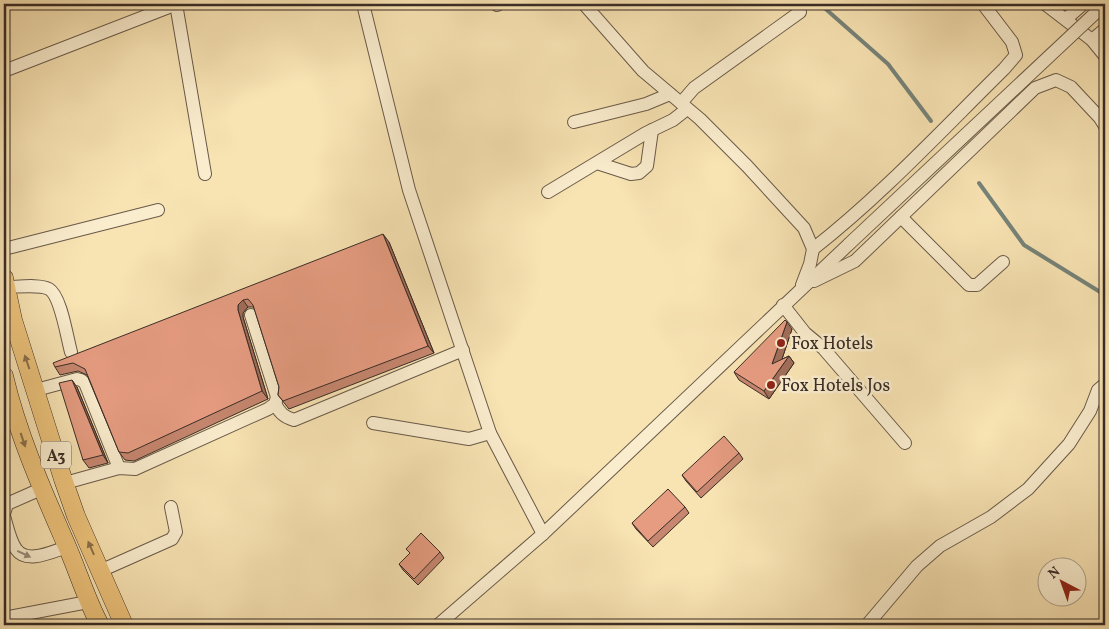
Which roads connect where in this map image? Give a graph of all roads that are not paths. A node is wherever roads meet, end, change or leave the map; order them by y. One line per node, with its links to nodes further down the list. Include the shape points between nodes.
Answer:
1 (176, 4): 13 (street); 20 (street)
2 (363, 4): 31 (street, via 409,190)
3 (584, 4): 14 (street, via 643,72)
4 (983, 4): 25 (street, via 1012,42 1016,55 846,224)
5 (1046, 4): 9 (street)
6 (1082, 4): 9 (street)
7 (1105, 4): 28 (street, bridge)
8 (800, 12): 15 (street, via 694,88)
9 (1066, 19): 11 (street)
10 (1105, 29): 11 (street)
11 (1092, 40): 12 (street)
12 (1105, 56)
13 (4, 71)
14 (670, 94): 15 (street); 16 (street, via 646,104)
15 (684, 106): 18 (street, via 673,120); 25 (street, via 785,206 804,228)
16 (574, 122)
17 (1105, 126): 23 (street, via 1071,87 1056,80 1035,88)
18 (652, 130): 19 (street); 19 (street, via 647,166 639,173 631,174)
19 (597, 163): 21 (street)
20 (205, 174)
21 (548, 192)
22 (158, 210): 24 (street)
23 (901, 217): 26 (street, via 969,286 976,285); 28 (street, via 855,260)
24 (4, 249)
25 (813, 249): 28 (street)
26 (1003, 262)
27 (5, 283): 32 (street, via 40,287 57,296); 35 (highway, A3, one-way to 27, via 13,320)
28 (801, 288): 29 (street)
29 (783, 305): 39 (street); 45 (street)
30 (251, 315): 36 (street, via 277,397)
31 (463, 350): 36 (street, via 294,420 280,413); 38 (street)
32 (71, 352)
33 (4, 376): 42 (highway, A3, one-way to 42)
34 (1105, 384): 53 (street, via 1098,390 1090,411 1069,444 1028,489 991,517 940,546 917,566)
35 (36, 390): 40 (street, via 76,380 85,383); 41 (highway, A3)
36 (275, 404): 40 (street, via 135,469)
37 (373, 423): 38 (street, via 469,439)
38 (490, 433): 45 (street)
39 (905, 443)
40 (119, 468): 41 (street)
41 (65, 483): 47 (highway, A3, one-way to 41)
42 (41, 489): 44 (street, via 8,504); 46 (highway, A3)
43 (171, 506): 47 (street, via 176,532 172,539)
44 (4, 515): 46 (street, one-way to 46, via 16,550 24,556 32,558)
45 (543, 534): 52 (street)
46 (67, 547): 48 (highway, A3)
47 (100, 571): 51 (highway, A3)
48 (88, 602): 49 (street); 50 (highway, A3)
49 (4, 618)
50 (100, 625)
51 (124, 625)
52 (438, 625)
53 (867, 625)

